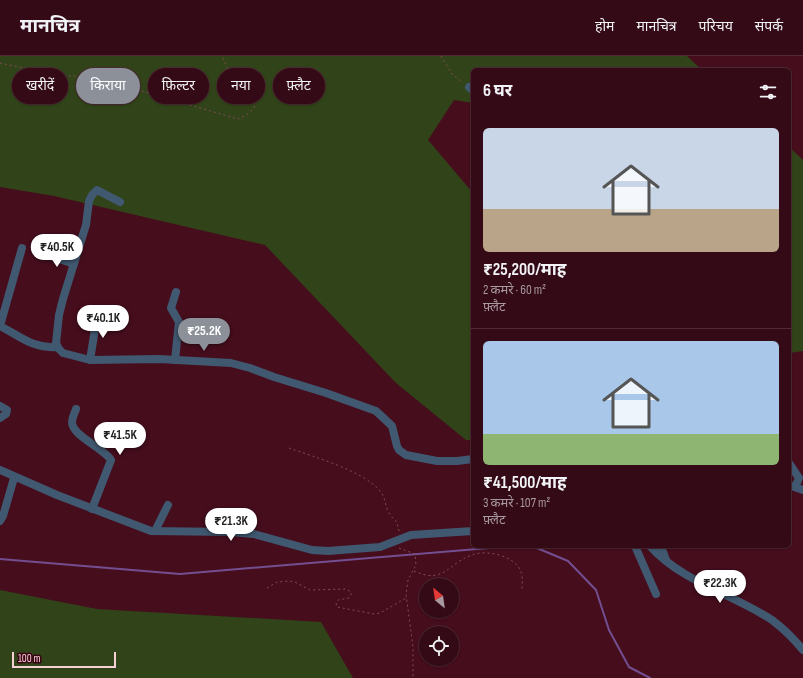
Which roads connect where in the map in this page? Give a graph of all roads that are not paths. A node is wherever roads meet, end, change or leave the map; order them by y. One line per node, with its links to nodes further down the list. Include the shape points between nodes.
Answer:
1 (120, 202): 4 (street, via 99,191 94,192 89,201 86,225)
2 (22, 248): 7 (street, via 0,326 38,346)
3 (45, 254): 4 (street)
4 (74, 264): 7 (street, via 59,315)
5 (176, 292): 9 (street, via 171,308 179,322)
6 (99, 314): 8 (street)
7 (57, 347): 8 (street, via 63,353)
8 (90, 360): 9 (street)
9 (175, 360): 13 (street, via 245,366 376,411 392,426 399,450 414,458 437,462)
10 (0, 406): 12 (street, via 8,410)
11 (76, 409): 19 (street, via 72,421 74,427 111,460)
12 (0, 418)
13 (471, 459)
14 (791, 466): 17 (street, via 799,478)
15 (0, 470): 16 (street)
16 (14, 478): 19 (street); 20 (street)
17 (796, 487)
18 (168, 505): 22 (street)
19 (92, 509): 22 (street, via 144,530)
20 (0, 521)
21 (471, 530): 22 (street, via 400,538 380,547 328,551 312,550 254,534)
22 (155, 531)
23 (636, 548): 27 (street)
24 (652, 548): 26 (street)
25 (662, 548): 26 (street)
26 (666, 561): 28 (street, via 683,573 773,621)
27 (656, 594)
28 (803, 650)

